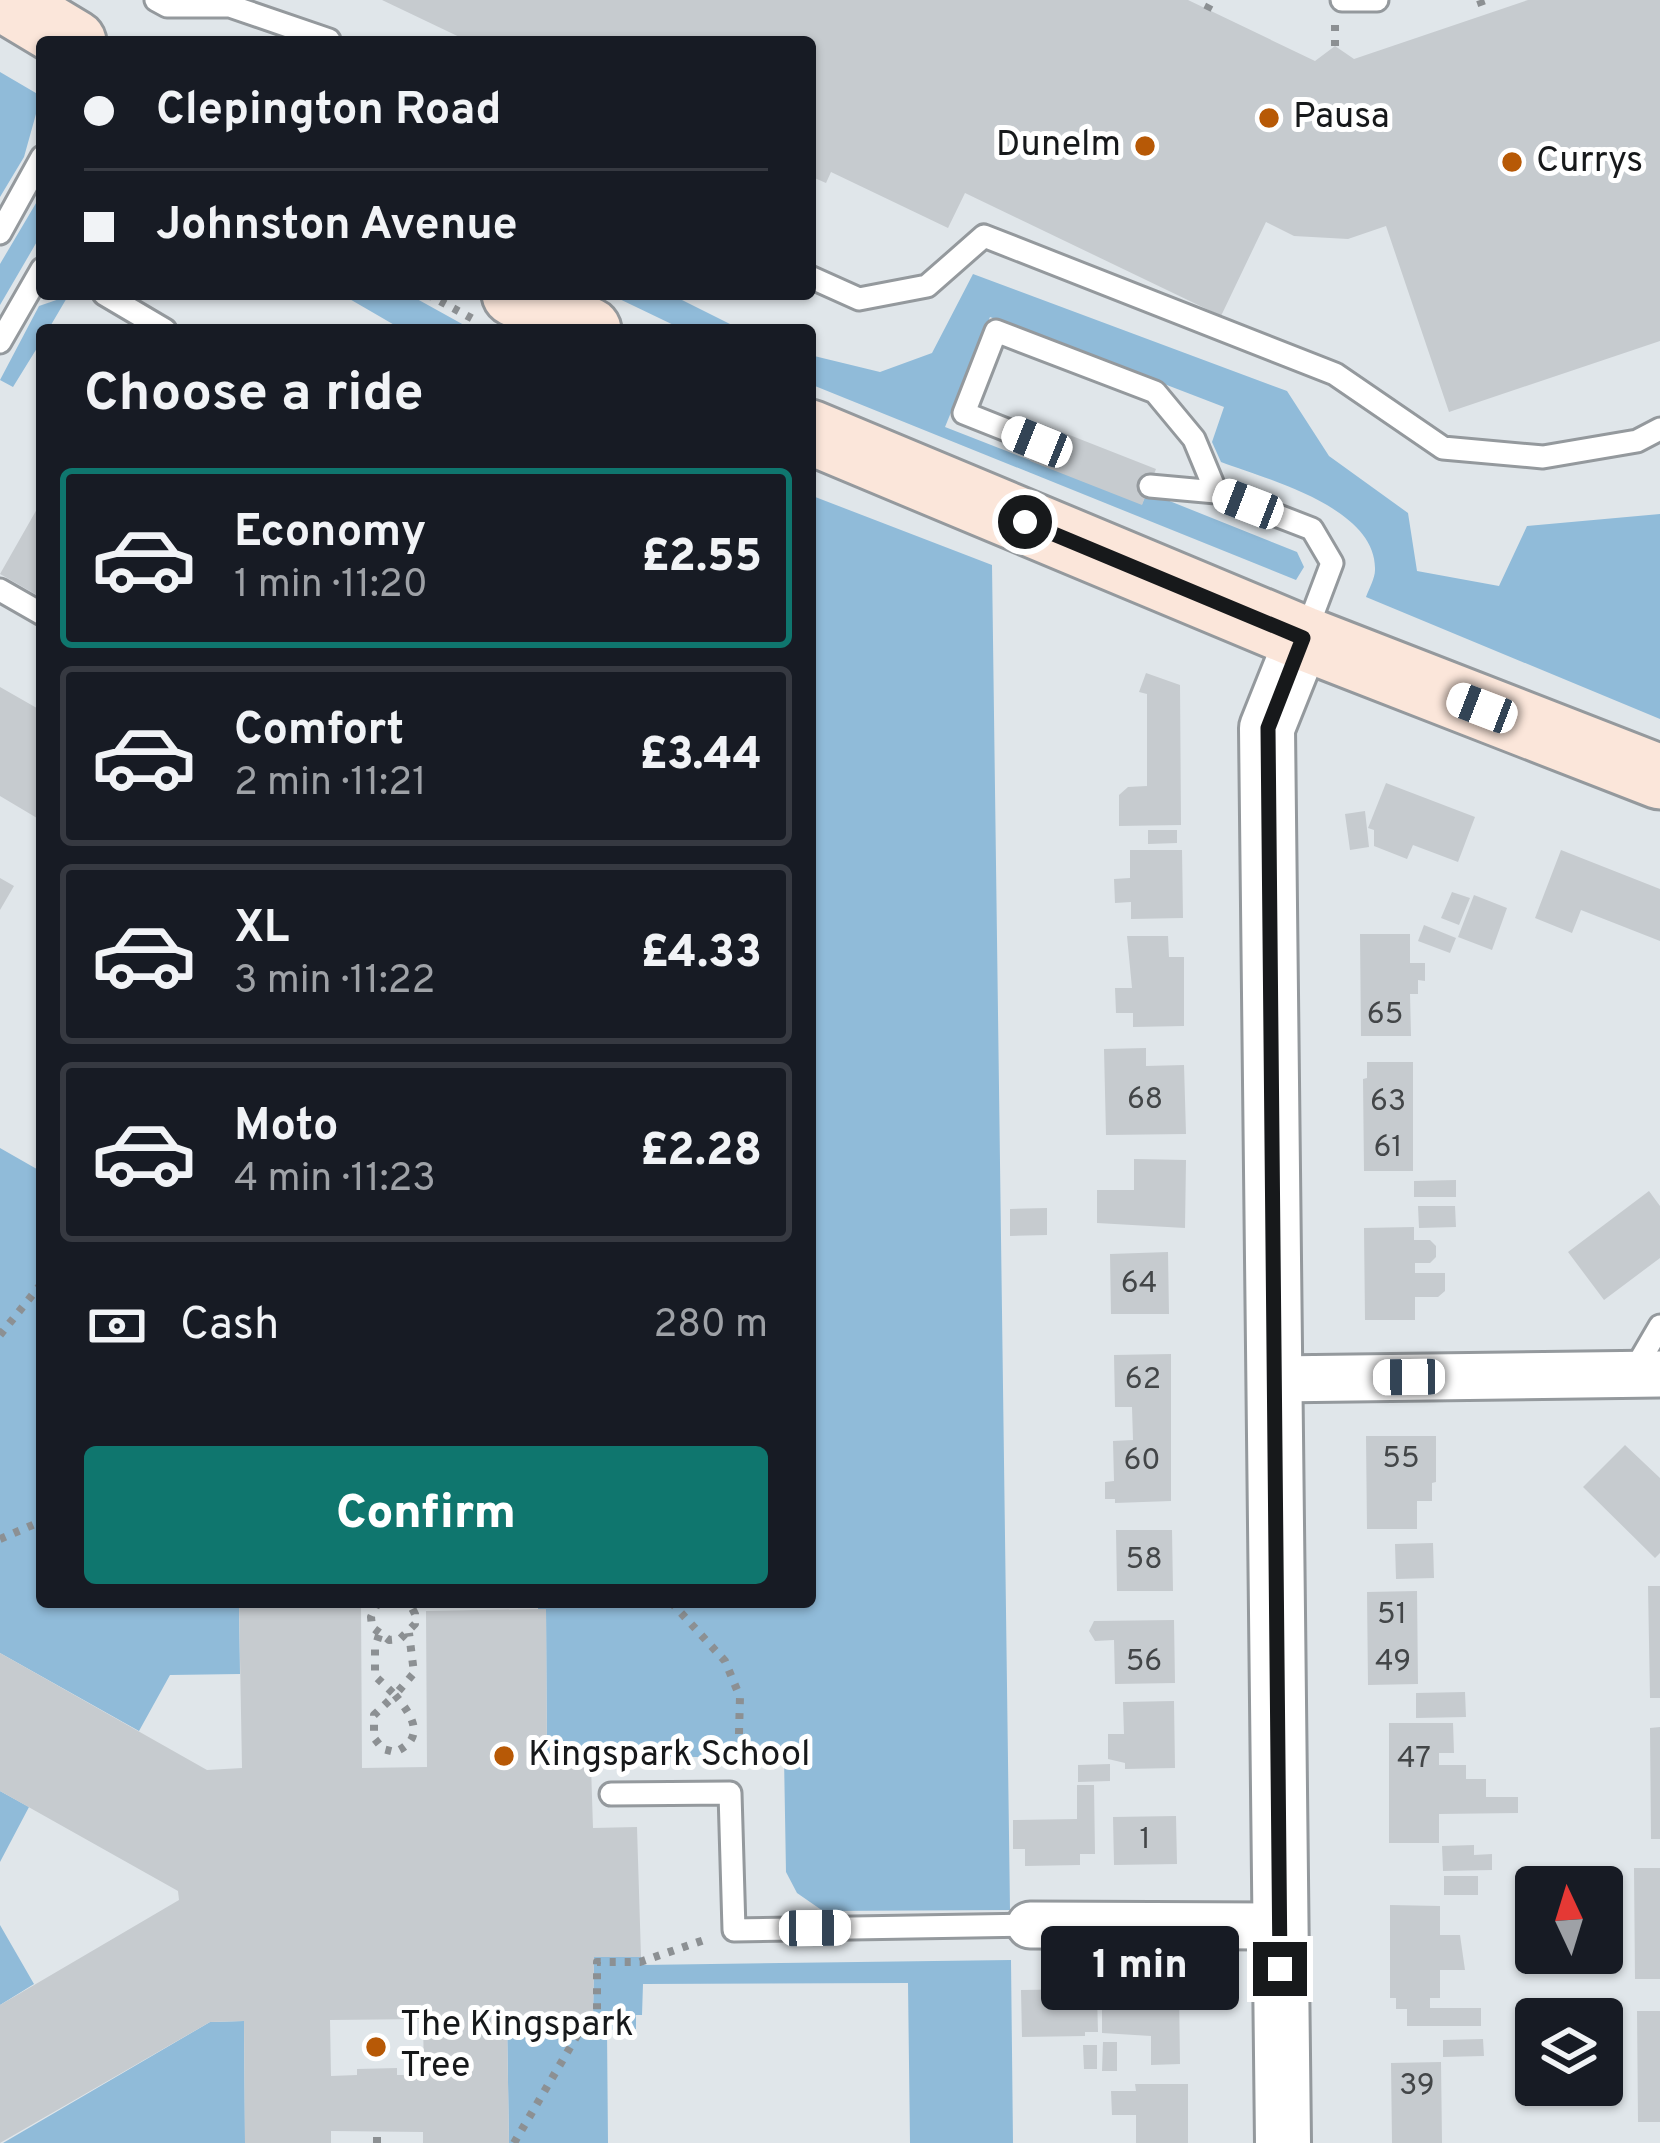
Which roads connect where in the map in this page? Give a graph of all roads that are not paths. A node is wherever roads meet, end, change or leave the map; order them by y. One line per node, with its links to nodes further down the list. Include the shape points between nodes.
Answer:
1 (4, 0): 5 (main road)
2 (156, 0): 6 (lane, via 230,6)
3 (1342, 0): 4 (lane)
4 (1377, 0)
5 (64, 36)
6 (312, 36)
7 (36, 168): 8 (lane)
8 (0, 233)
9 (36, 279): 15 (lane)
10 (816, 281): 16 (lane, via 860,299 927,286 984,236 1335,374 1443,448 1543,457 1637,441)
11 (114, 300): 13 (lane)
12 (526, 300): 14 (main road)
13 (156, 324)
14 (576, 324)
15 (0, 342)
16 (1660, 428)
17 (816, 435): 23 (main road)
18 (1037, 442): 20 (lane, via 964,413 996,331 1155,392 1194,439)
19 (1150, 485): 20 (lane)
20 (1216, 492): 23 (lane, via 1312,529 1332,563)
21 (0, 590): 22 (lane)
22 (36, 611)
23 (1303, 638): 24 (main road); 27 (street, via 1268,728)
24 (1660, 777)
25 (1660, 1326): 26 (lane)
26 (1646, 1374): 27 (street)
27 (1276, 1378): 30 (street)
28 (611, 1793): 29 (lane, via 730,1792 734,1930)
29 (1030, 1925): 30 (street)
30 (1280, 1926): 31 (street)
31 (1283, 2143)

